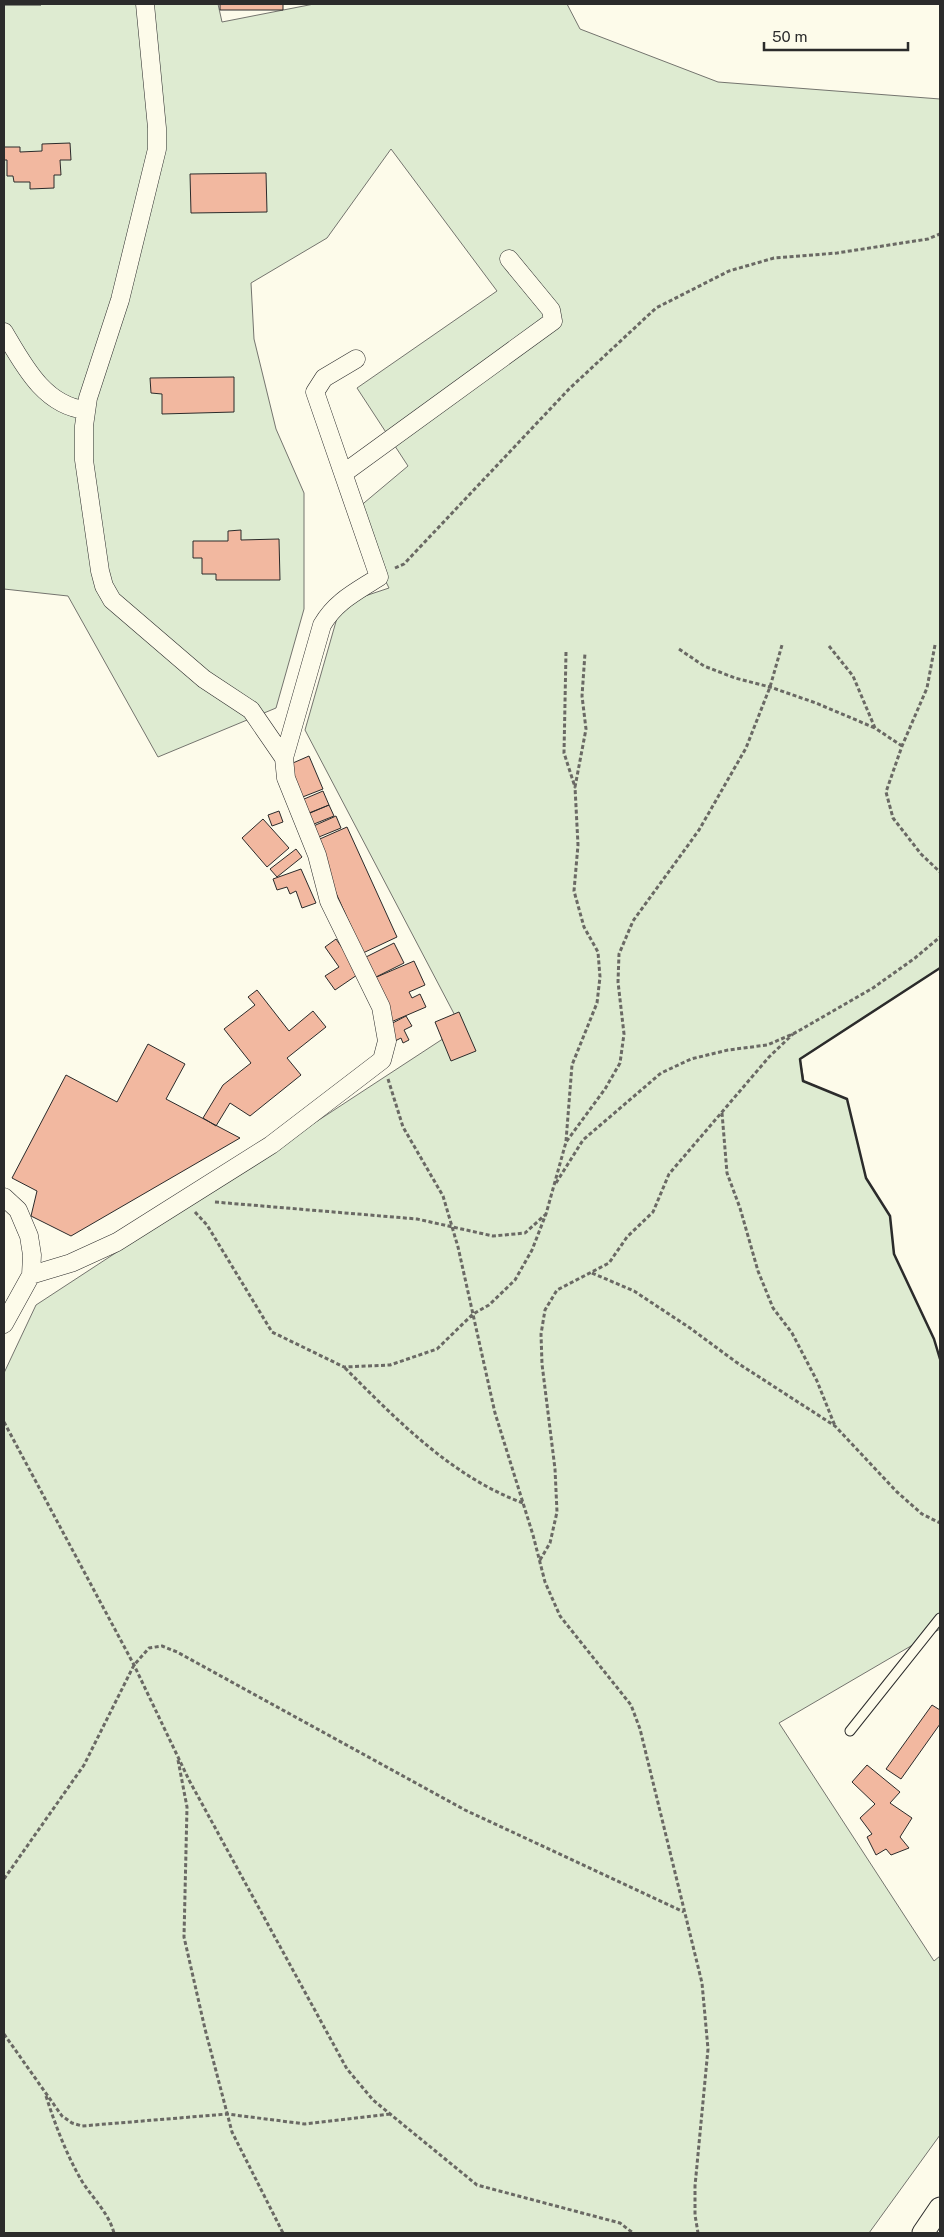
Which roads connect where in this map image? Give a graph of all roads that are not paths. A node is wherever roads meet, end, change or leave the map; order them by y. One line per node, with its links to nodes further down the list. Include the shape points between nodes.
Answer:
1 (145, 4): 5 (street, via 157,128 156,149 120,300)
2 (509, 258): 6 (street, via 551,310 553,321)
3 (4, 332): 5 (street, via 32,378 63,404)
4 (356, 358): 6 (street, via 324,378 315,392)
5 (86, 410): 7 (street, via 84,460 104,586 112,600 129,616 204,679 251,710)
6 (344, 473): 7 (street, via 379,577 331,610 322,626)
7 (284, 758): 9 (street, via 286,778 317,855 329,901 381,1007 387,1041 382,1060 271,1144 117,1242 71,1263)
8 (4, 1197): 9 (street, via 18,1210 25,1225 32,1255)
9 (31, 1275): 10 (street)
10 (4, 1324)
11 (940, 1618): 12 (lane)
12 (850, 1732)
13 (940, 2208): 14 (street)
14 (923, 2233)

